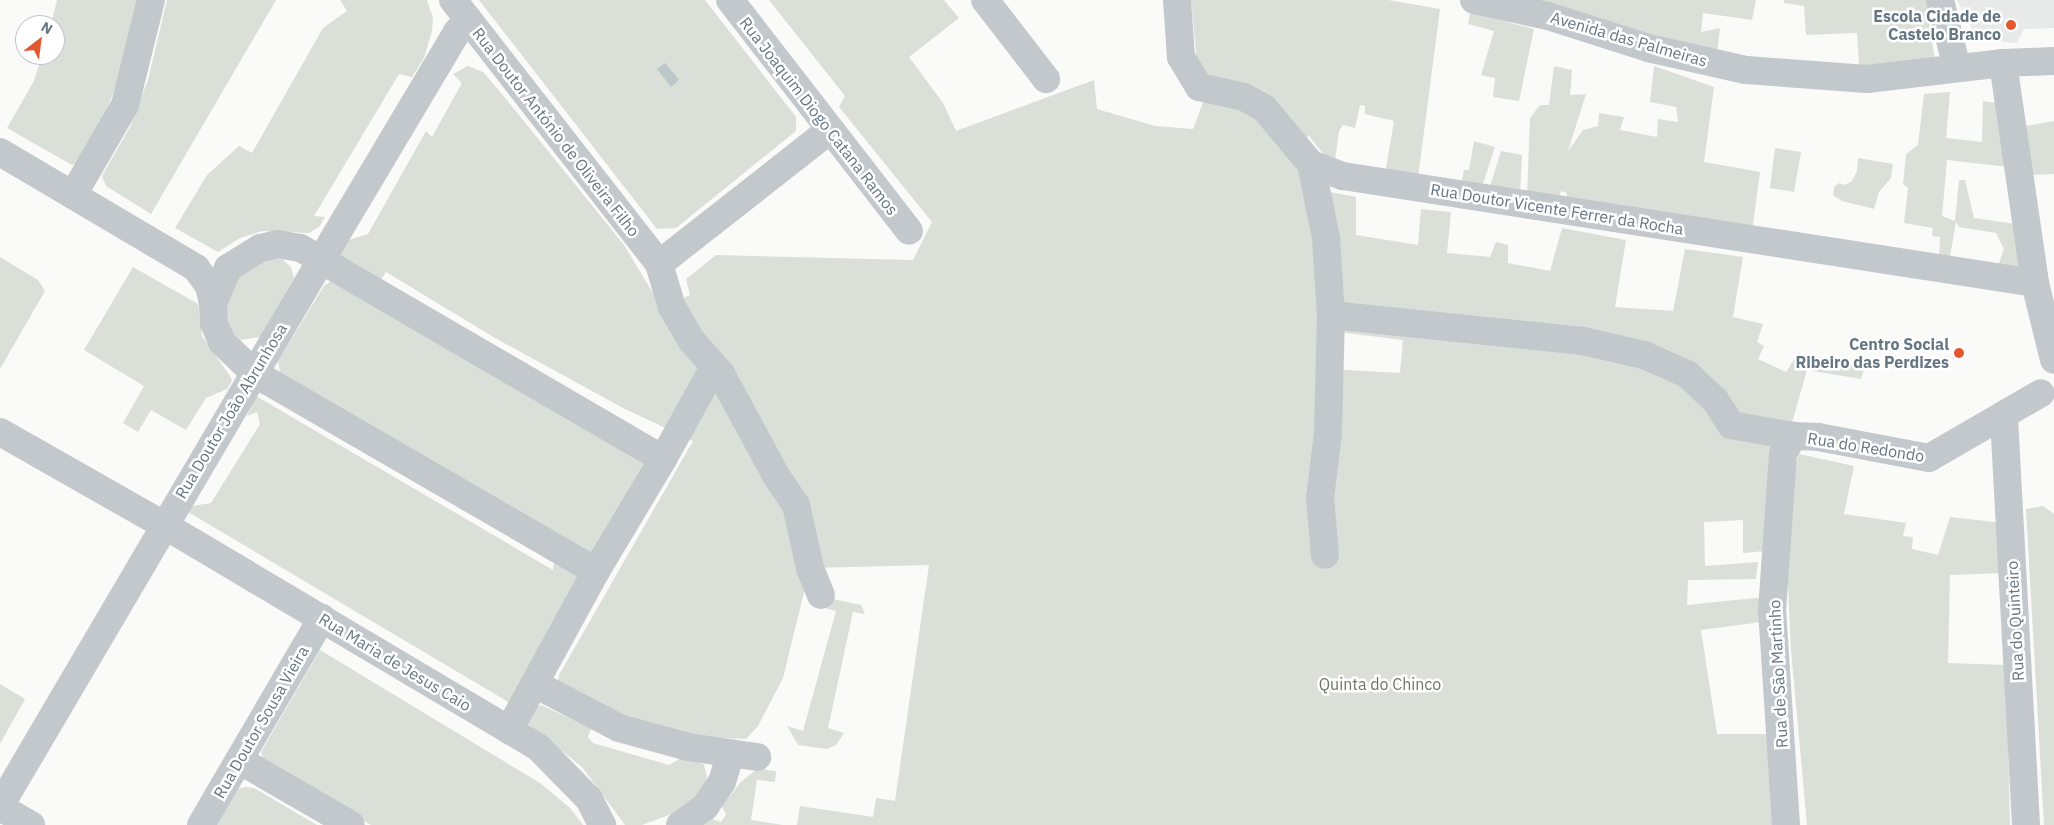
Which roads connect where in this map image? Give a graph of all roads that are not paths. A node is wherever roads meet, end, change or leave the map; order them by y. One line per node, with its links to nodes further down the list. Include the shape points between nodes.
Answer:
1 (151, 0): 15 (street, via 125,105)
2 (730, 0): 12 (street, Rua Joaquim Diogo Catana Ramos)
3 (985, 0): 11 (street)
4 (1177, 0): 14 (street, Rua Doutor Vicente Ferrer da Rocha, via 1181,57 1199,87 1244,96 1264,108)
5 (1474, 0): 10 (street, Avenida das Palmeiras, via 1548,16 1648,48 1746,70 1866,79)
6 (1940, 0): 10 (street)
7 (460, 10): 17 (street, Rua Doutor João Abrunhosa, via 457,32); 19 (street, Rua Doutor António de Oliveira Filho)
8 (2054, 62): 9 (street, Avenida das Palmeiras)
9 (2003, 63): 10 (street, Avenida das Palmeiras); 21 (street)
10 (1958, 68)
11 (1046, 79)
12 (830, 130): 16 (street, Rua Joaquim Diogo Catana Ramos); 19 (street)
13 (0, 152): 15 (street)
14 (1311, 164): 21 (street, Rua Doutor Vicente Ferrer da Rocha, via 1342,176); 23 (street, via 1326,238)
15 (74, 195): 20 (street)
16 (909, 231)
17 (321, 260): 18 (street, via 300,248 278,244 260,248); 27 (street, Rua Doutor João Abrunhosa); 32 (street)
18 (236, 263): 20 (street); 22 (street, via 220,282)
19 (659, 264): 26 (street, via 672,307 692,341)
20 (196, 268): 22 (street, via 209,286)
21 (2035, 283): 24 (street)
22 (213, 304): 27 (street, via 214,323 222,342)
23 (1330, 315): 31 (street, Rua do Redondo, via 1574,340 1644,355 1687,374 1715,400 1731,426); 34 (street, via 1328,433 1320,498)
24 (2054, 360)
25 (2054, 365): 28 (street)
26 (714, 367): 32 (street); 36 (street, via 796,505 810,568)
27 (254, 373): 33 (street, Rua Doutor João Abrunhosa); 35 (street)
28 (2048, 402): 29 (street, Rua do Redondo)
29 (2004, 418): 31 (street, Rua do Redondo, via 1929,458 1818,437); 48 (street, Rua do Quinteiro)
30 (1, 435): 33 (street, Rua Maria de Jesus Caio)
31 (1793, 436): 47 (street, Rua de São Martinho, via 1783,454 1772,612)
32 (663, 459): 35 (street)
33 (164, 524): 37 (street, Rua Maria de Jesus Caio); 41 (street, Rua Doutor João Abrunhosa)
34 (1325, 554)
35 (596, 571): 38 (street)
36 (821, 595)
37 (322, 618): 39 (street, Rua Maria de Jesus Caio); 40 (street, Rua Doutor Sousa Vieira)
38 (535, 684): 39 (street); 46 (street, via 619,728 688,747 744,755 705,807)
39 (510, 730): 45 (street, Rua Maria de Jesus Caio, via 539,748 589,799)
40 (239, 760): 43 (street, Rua Doutor Sousa Vieira); 44 (street)
41 (0, 806): 42 (street)
42 (32, 825)
43 (201, 825)
44 (351, 825)
45 (602, 825)
46 (680, 825)
47 (1786, 825)
48 (2026, 825)

